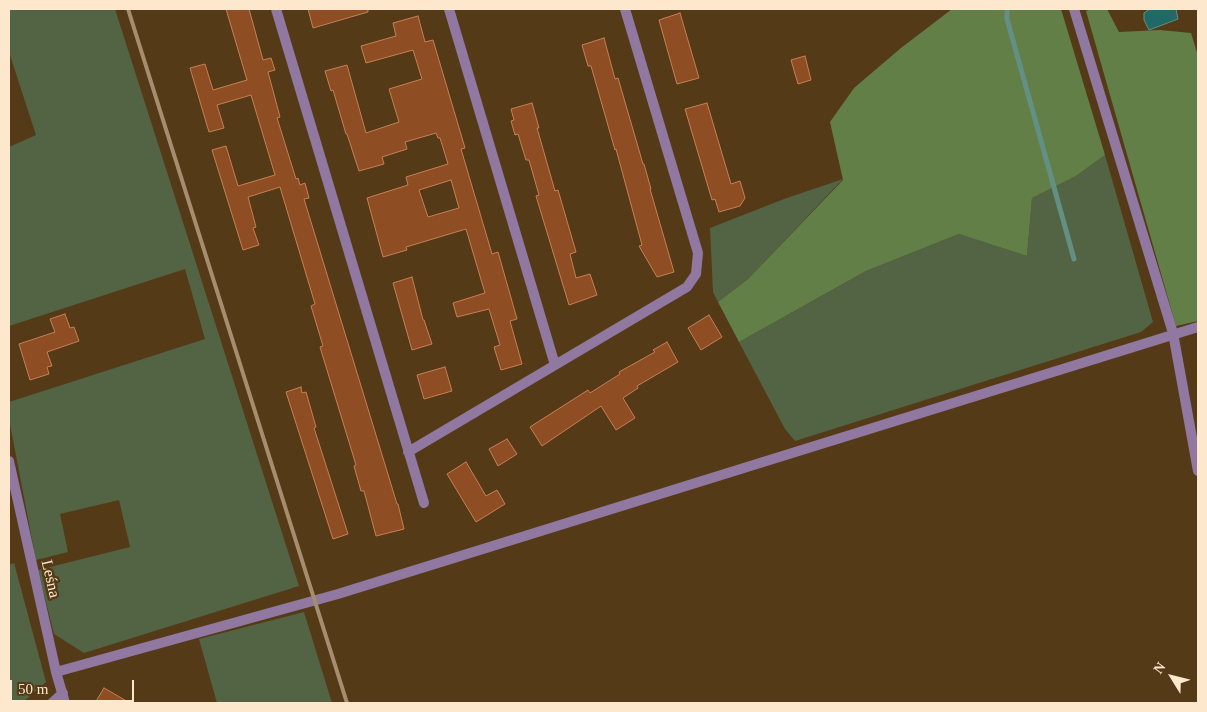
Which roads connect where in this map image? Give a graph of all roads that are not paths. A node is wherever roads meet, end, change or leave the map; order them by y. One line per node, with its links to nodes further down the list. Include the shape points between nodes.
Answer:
1 (276, 9): 8 (street)
2 (450, 9): 7 (street)
3 (626, 9): 7 (street, via 698,253 696,274 686,287)
4 (1074, 9): 6 (street)
5 (1198, 327): 6 (street)
6 (1173, 334): 10 (street); 12 (street, via 348,591)
7 (555, 365): 8 (street)
8 (408, 452): 11 (street)
9 (9, 460): 12 (street, Leśna)
10 (1198, 471)
11 (424, 503)
12 (56, 672): 13 (street, Leśna)
13 (64, 698): 14 (street)
14 (52, 703)

